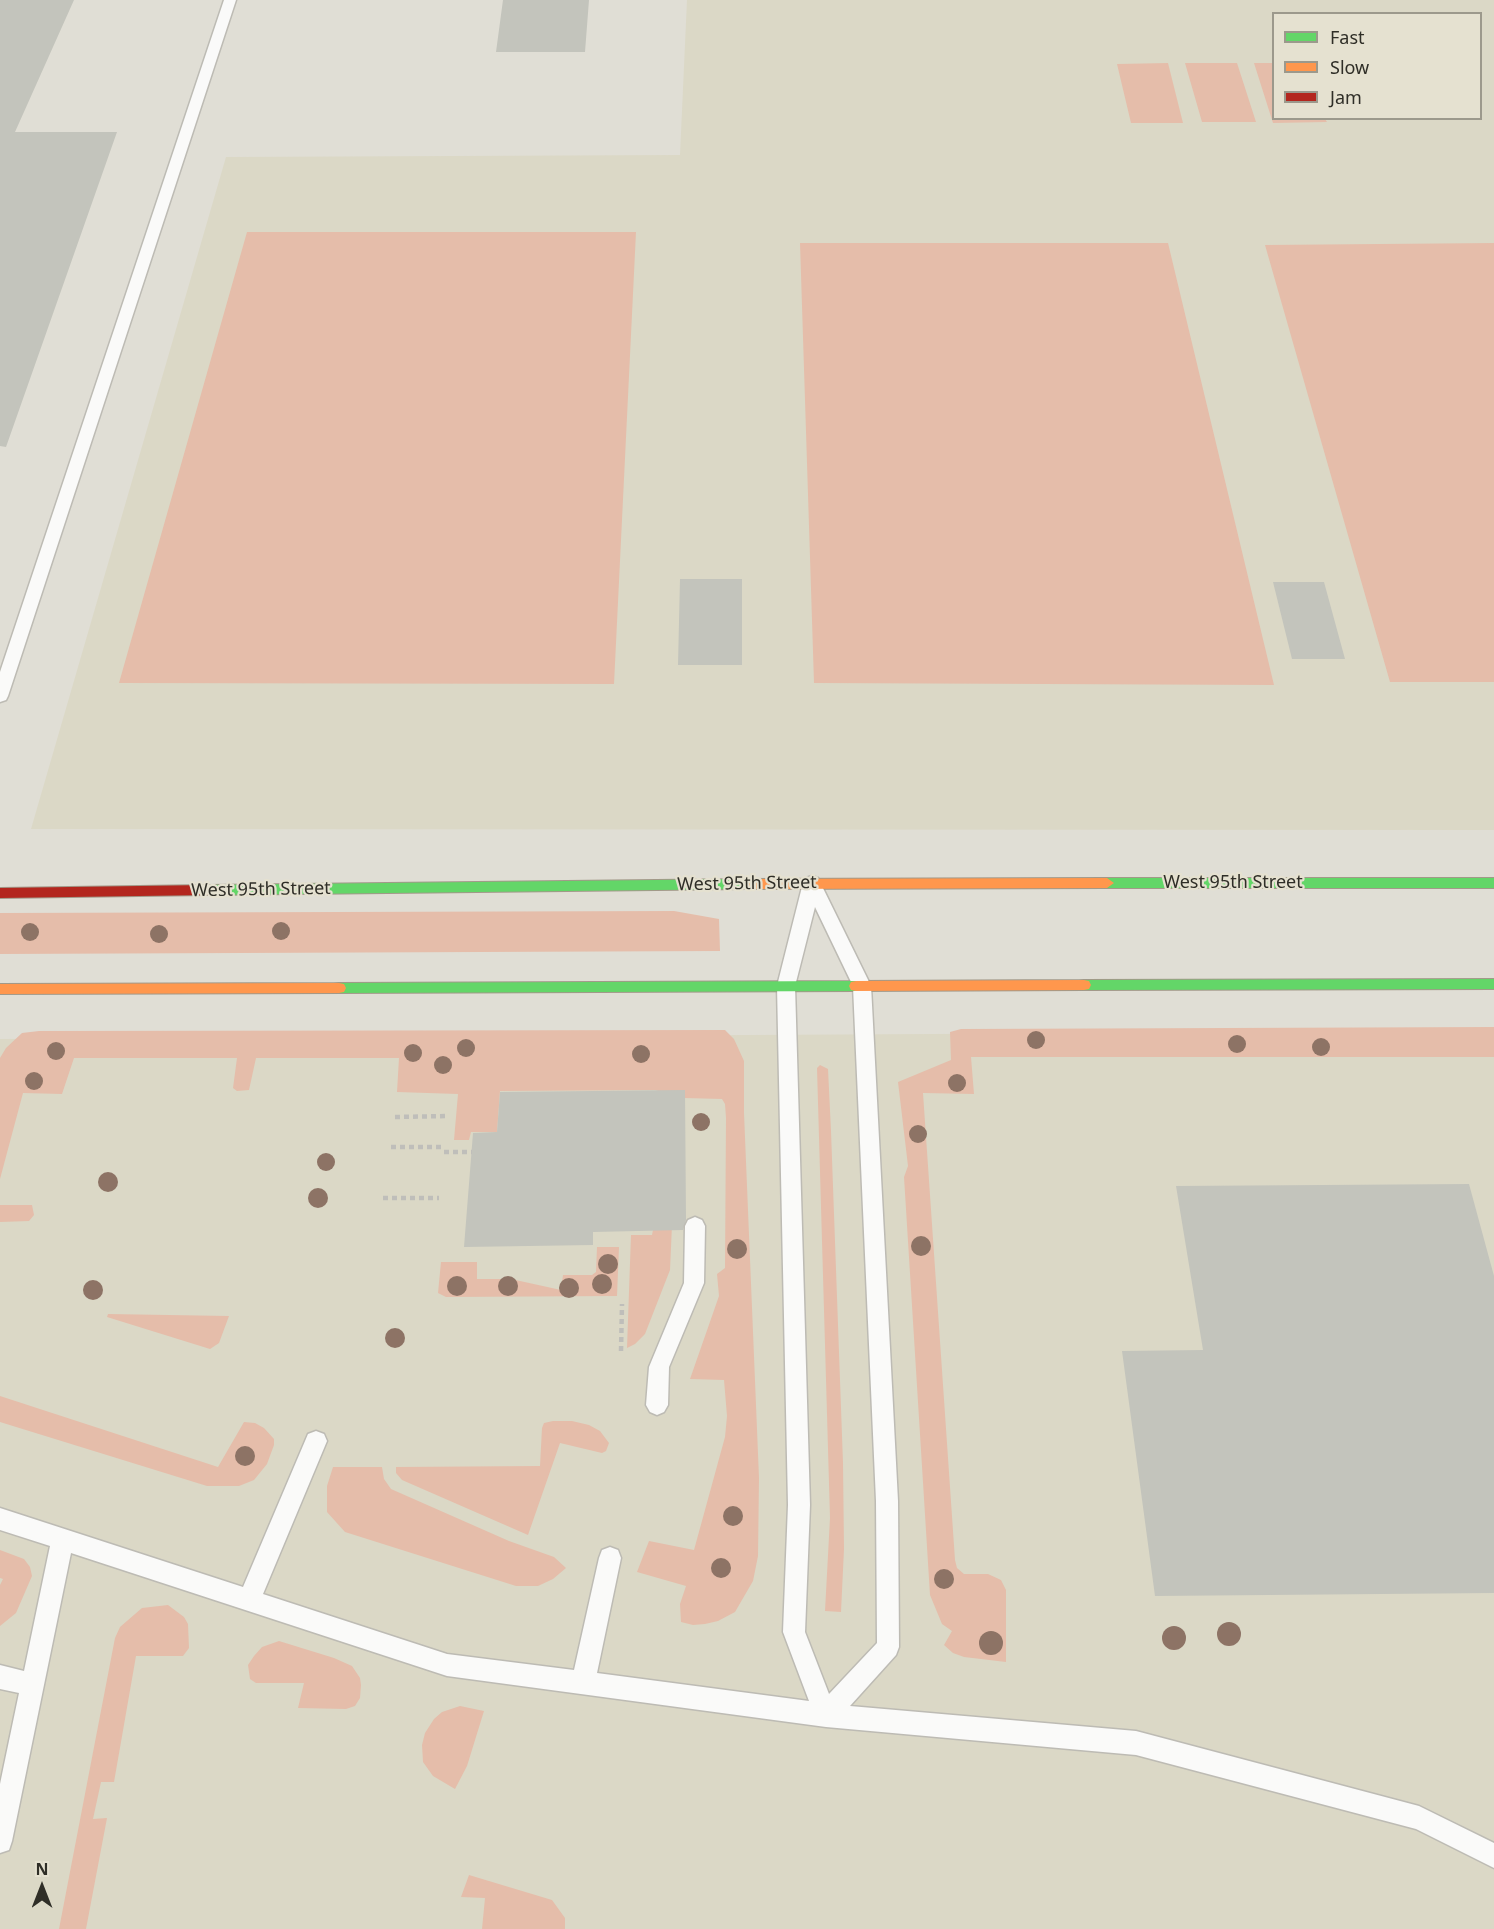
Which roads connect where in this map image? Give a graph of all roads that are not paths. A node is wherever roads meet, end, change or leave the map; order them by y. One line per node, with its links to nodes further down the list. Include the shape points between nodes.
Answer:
1 (230, 0): 2 (lane)
2 (0, 696)
3 (1494, 883): 4 (main road, West 95th Street)
4 (812, 884): 5 (main road, West 95th Street); 7 (lane); 8 (lane)
5 (0, 893)
6 (1494, 984): 8 (main road)
7 (786, 986): 8 (main road); 9 (main road); 20 (lane, via 799,1505 794,1632)
8 (862, 986): 20 (lane, via 887,1502 888,1647)
9 (0, 989)
10 (695, 1226): 11 (lane, via 694,1283 658,1367)
11 (657, 1405)
12 (316, 1441): 16 (lane)
13 (0, 1519): 14 (lane)
14 (63, 1538): 16 (lane); 19 (lane)
15 (610, 1558): 18 (lane)
16 (249, 1599): 18 (lane, via 447,1665)
17 (0, 1677): 19 (lane)
18 (583, 1683): 20 (lane)
19 (32, 1684): 21 (lane)
20 (826, 1715): 22 (lane, via 1136,1743 1419,1818)
21 (0, 1841)
22 (1494, 1856)

